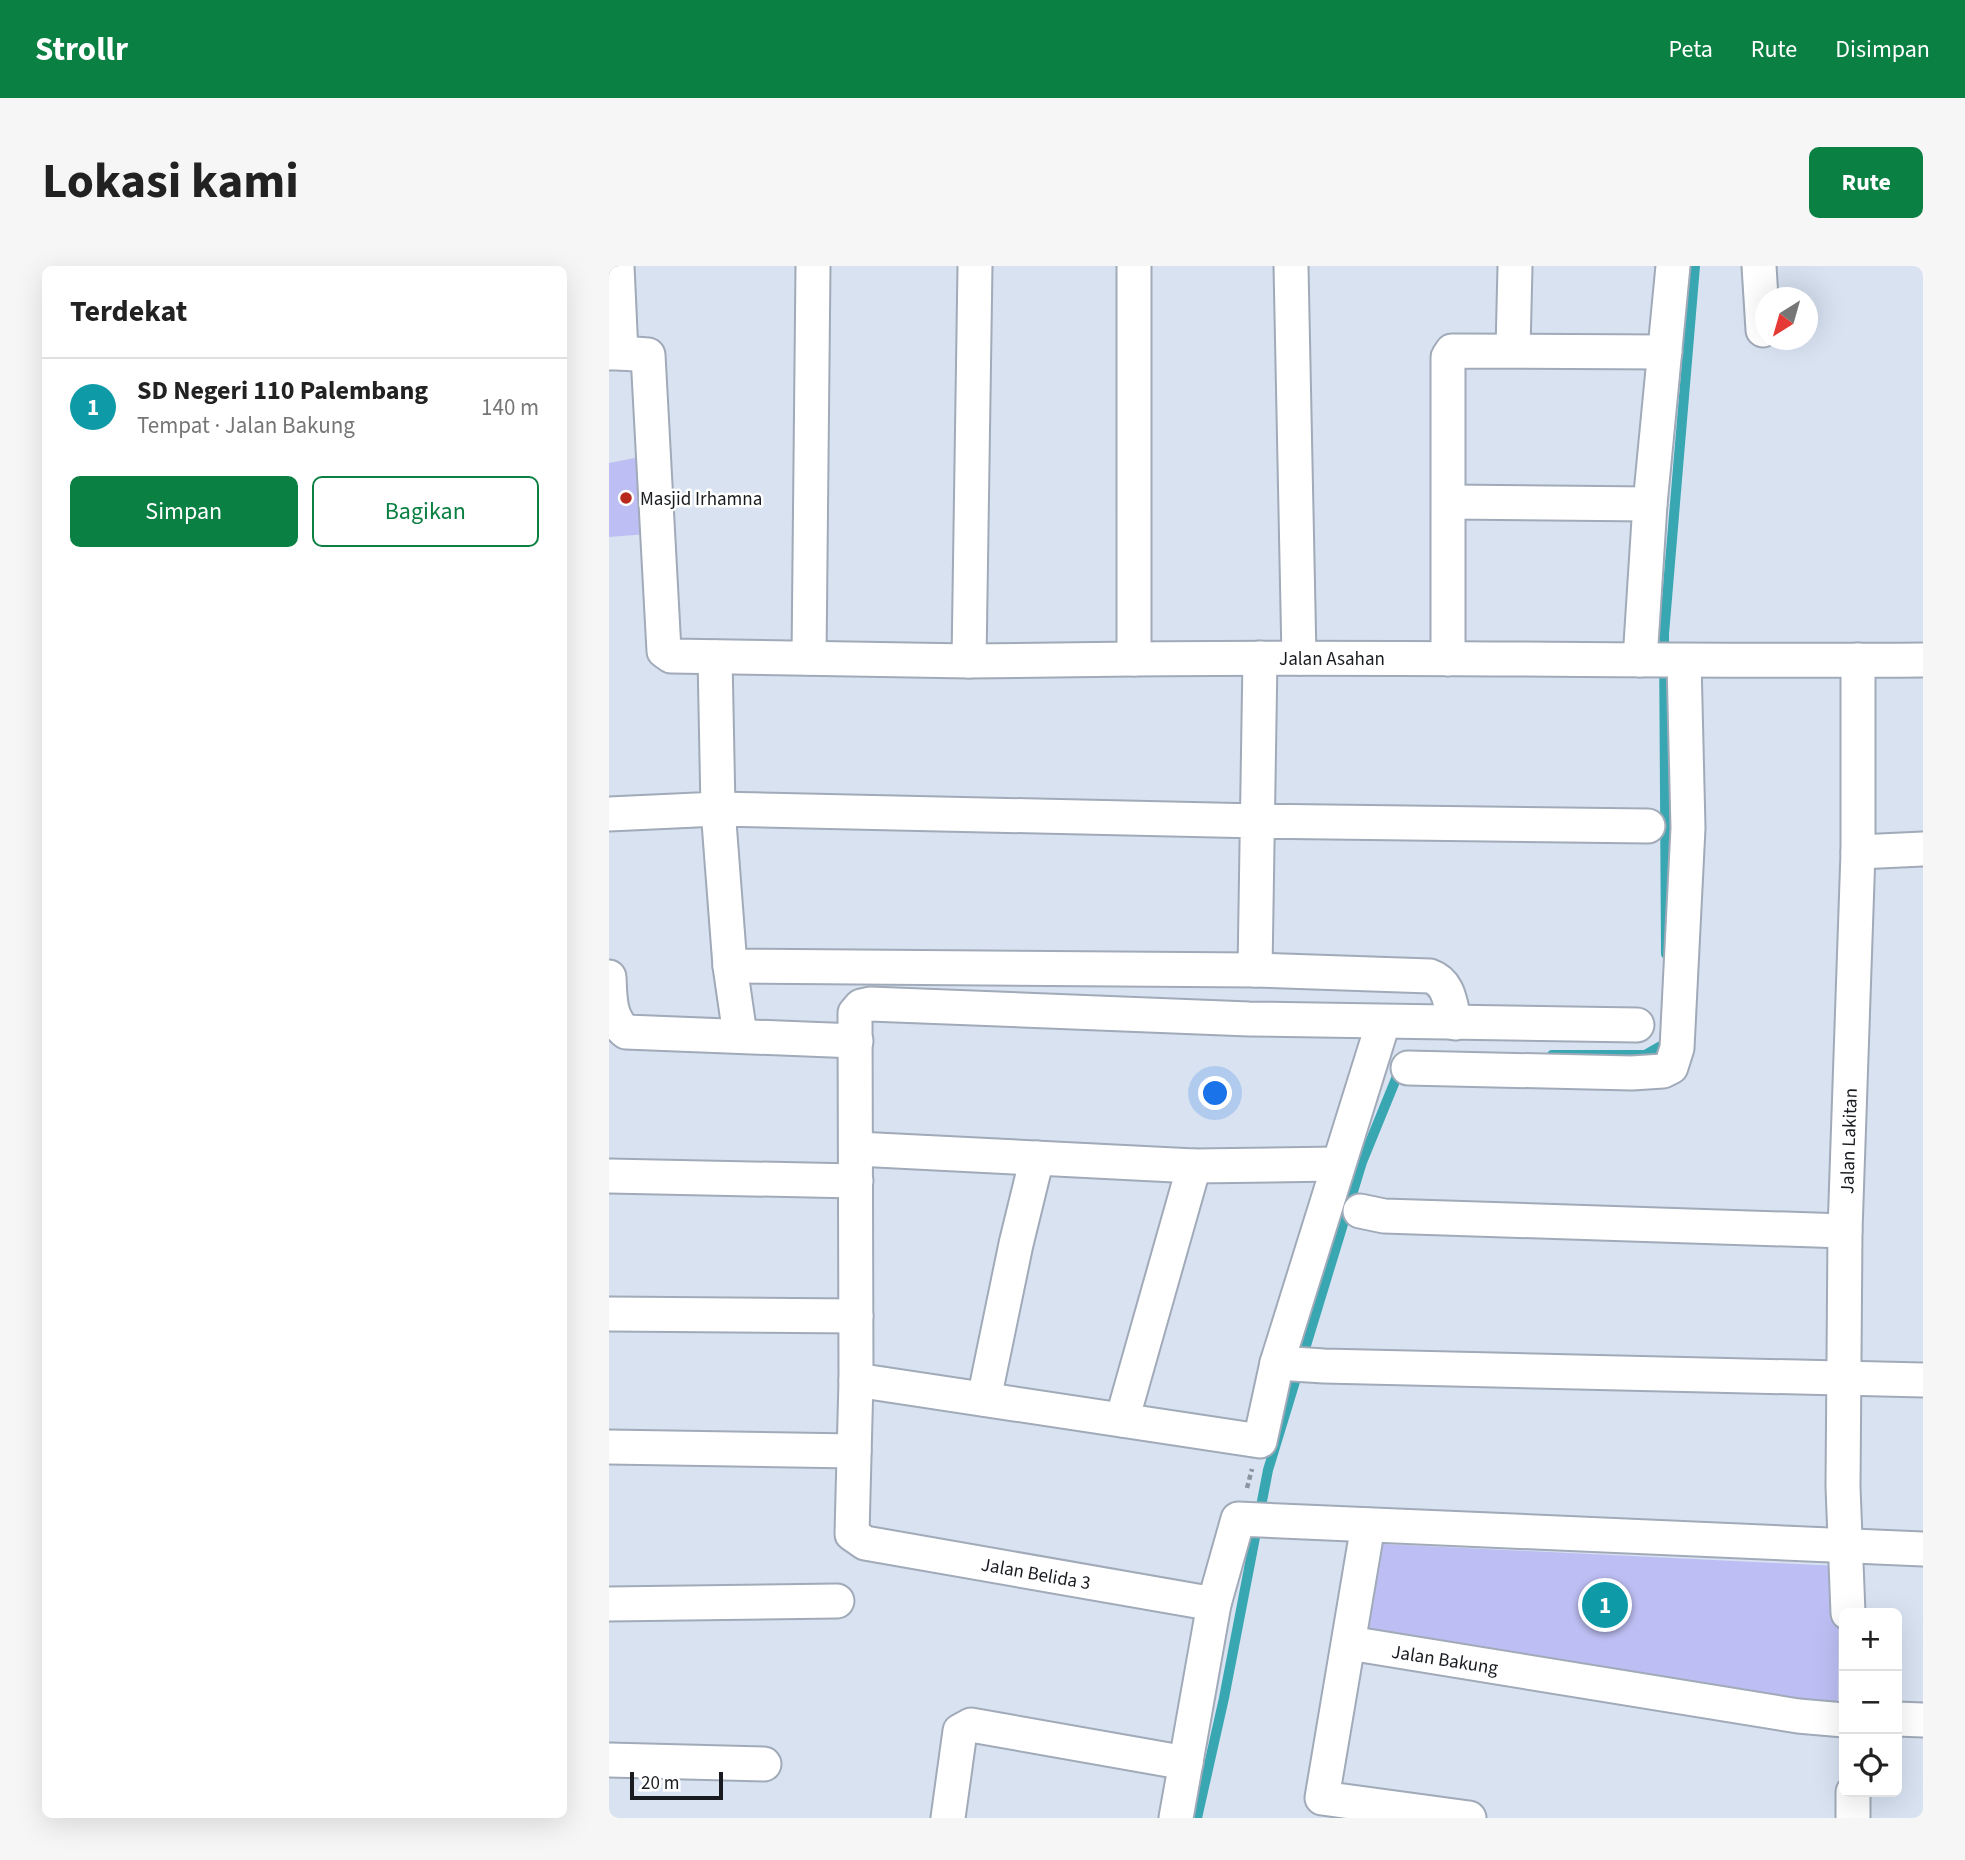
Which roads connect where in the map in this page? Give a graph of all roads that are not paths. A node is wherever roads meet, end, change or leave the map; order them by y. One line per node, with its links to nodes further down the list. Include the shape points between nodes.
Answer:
1 (617, 266): 12 (street)
2 (813, 266): 16 (street)
3 (975, 266): 23 (street)
4 (1134, 266): 19 (street)
5 (1291, 266): 18 (street)
6 (1515, 266): 10 (street)
7 (1673, 266): 11 (street)
8 (1759, 266): 9 (street)
9 (1760, 287)
10 (1513, 350): 11 (street); 13 (street, via 1452,351 1448,357)
11 (1665, 352): 14 (street)
12 (615, 353): 15 (street, Jalan Asahan, via 648,355 664,651 671,656)
13 (1449, 502): 14 (street); 20 (street)
14 (1650, 505): 24 (street)
15 (715, 657): 16 (street, Jalan Asahan); 25 (street)
16 (809, 658): 23 (street, Jalan Asahan)
17 (1260, 658): 18 (street, Jalan Asahan); 19 (street, Jalan Asahan); 27 (street)
18 (1299, 658): 20 (street, Jalan Asahan)
19 (1134, 659): 23 (street, Jalan Asahan)
20 (1448, 659): 24 (street, Jalan Asahan)
21 (1858, 660): 22 (street, Jalan Asahan); 24 (street, Jalan Asahan); 30 (street, Jalan Lakitan)
22 (1923, 660)
23 (969, 661)
24 (1661, 661): 39 (street, via 1688,828 1677,1048 1671,1067 1632,1073)
25 (717, 809): 26 (street); 27 (street); 31 (street)
26 (609, 814)
27 (1259, 821): 28 (street); 32 (street)
28 (1648, 826)
29 (1923, 849): 30 (street)
30 (1858, 852): 47 (street, Jalan Lakitan)
31 (730, 965): 32 (street); 37 (street)
32 (1255, 970): 35 (street, via 1430,976 1445,986)
33 (609, 998): 37 (street, via 617,1025 626,1032)
34 (1383, 1023): 35 (street); 38 (street, via 870,1004 855,1013); 42 (street)
35 (1455, 1023): 36 (street)
36 (1637, 1025)
37 (740, 1035): 38 (street)
38 (856, 1041): 40 (street)
39 (1408, 1068)
40 (856, 1149): 41 (street); 45 (street)
41 (1037, 1158): 43 (street); 54 (street)
42 (1339, 1164): 43 (street); 50 (street)
43 (1194, 1166): 55 (street)
44 (609, 1176): 45 (street)
45 (856, 1181): 49 (street)
46 (1360, 1211): 47 (street, via 1384,1216)
47 (1845, 1231): 52 (street, Jalan Lakitan)
48 (609, 1314): 49 (street)
49 (856, 1316): 51 (street)
50 (1281, 1363): 52 (street); 55 (street, via 1260,1441)
51 (856, 1380): 54 (street); 57 (street)
52 (1844, 1380): 53 (street); 59 (street, Jalan Lakitan)
53 (1923, 1380)
54 (984, 1399): 55 (street)
55 (1122, 1420)
56 (609, 1447): 57 (street)
57 (854, 1451): 63 (street, Jalan Belida 3, via 852,1534 865,1543)
58 (1368, 1525): 59 (street); 63 (street, via 1240,1519); 65 (street)
59 (1846, 1544): 60 (street); 64 (street, Jalan Lakitan)
60 (1923, 1549)
61 (837, 1601): 62 (street)
62 (609, 1604)
63 (1214, 1604): 70 (street)
64 (1848, 1608)
65 (1349, 1643): 66 (street, Jalan Bakung); 75 (street, via 1322,1798)
66 (1839, 1719)
67 (1902, 1719): 68 (street)
68 (1923, 1720)
69 (609, 1760): 71 (street)
70 (1186, 1763): 73 (street, via 971,1725 960,1731); 74 (street)
71 (764, 1764)
72 (1853, 1797): 76 (street)
73 (948, 1818)
74 (1176, 1818)
75 (1469, 1818)
76 (1853, 1818)

